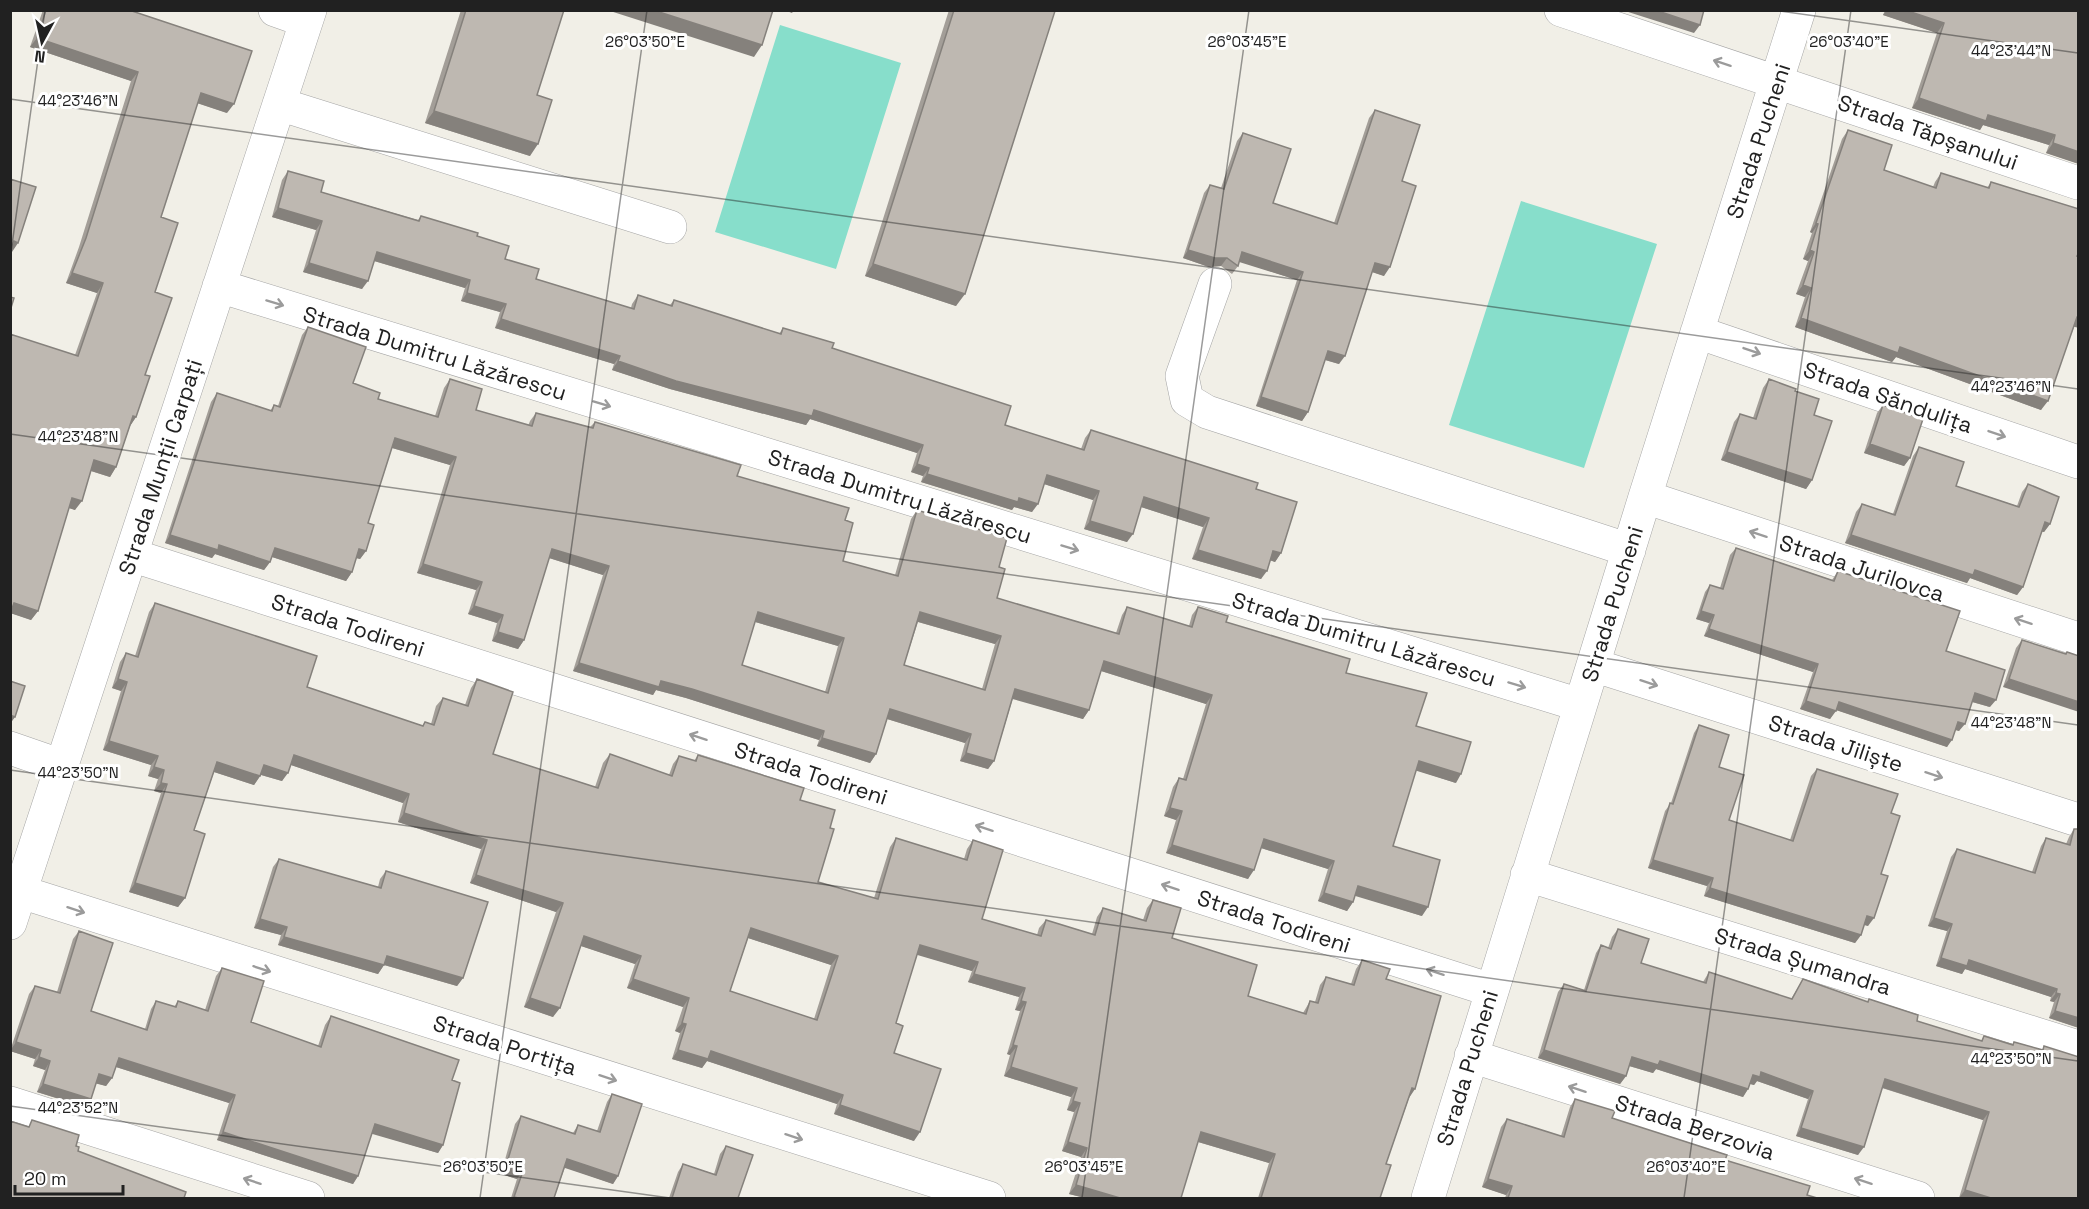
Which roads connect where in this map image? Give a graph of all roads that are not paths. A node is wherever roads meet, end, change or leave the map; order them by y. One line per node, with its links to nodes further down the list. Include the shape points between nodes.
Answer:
1 (275, 10): 4 (street)
2 (1561, 10): 5 (street, Strada Tăpșanului, one-way to 2)
3 (1799, 10): 5 (street, Strada Pucheni)
4 (308, 16): 6 (street, Strada Munții Carpați)
5 (1777, 82): 7 (street, Strada Tăpșanului); 11 (street, Strada Pucheni)
6 (279, 104): 8 (street); 10 (street, Strada Munții Carpați)
7 (2079, 183)
8 (670, 228)
9 (1215, 284): 14 (street, via 1182,376 1187,400 1207,412)
10 (219, 286): 15 (street, Strada Munții Carpați); 18 (street, Strada Dumitru Lăzărescu, one-way to 18)
11 (1697, 332): 12 (street, Strada Săndulița, one-way to 12); 13 (street, Strada Pucheni)
12 (2079, 462)
13 (1645, 497): 14 (street, Strada Pucheni); 16 (street, Strada Jurilovca, one-way to 13)
14 (1629, 550): 17 (street, Strada Pucheni)
15 (131, 555): 20 (street, Strada Munții Carpați); 25 (street, Strada Todireni, one-way to 15)
16 (2079, 639)
17 (1593, 665): 18 (street, Strada Pucheni); 21 (street, Strada Jiliște, one-way to 21)
18 (1580, 705): 22 (street, Strada Pucheni)
19 (10, 748): 20 (street)
20 (62, 766): 23 (street, Strada Munții Carpați)
21 (2079, 820)
22 (1527, 876): 25 (street, Strada Pucheni); 26 (street, Strada Șumandra)
23 (21, 892): 24 (street, Strada Munții Carpați); 30 (street, Strada Portița, one-way to 30)
24 (10, 923)
25 (1491, 990): 27 (street, Strada Pucheni)
26 (2079, 1047)
27 (1471, 1056): 31 (street, Strada Pucheni); 32 (street, Strada Berzovia, one-way to 27)
28 (10, 1103): 29 (street, one-way to 28)
29 (308, 1198)
30 (989, 1198)
31 (1428, 1198)
32 (1918, 1198)

